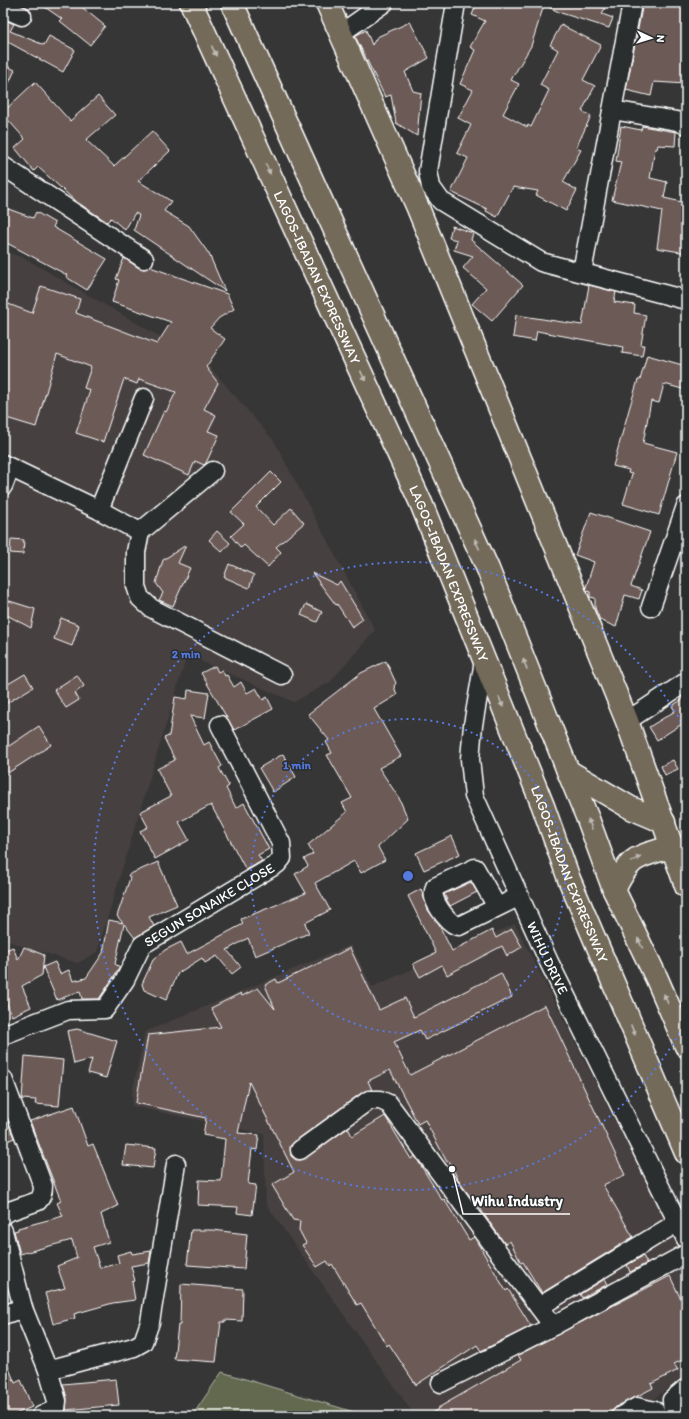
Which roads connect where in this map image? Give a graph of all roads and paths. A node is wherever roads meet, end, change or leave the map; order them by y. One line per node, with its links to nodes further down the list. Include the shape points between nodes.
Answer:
1 (184, 3): 10 (main road)
2 (191, 3): 10 (main road, LAGOS-IBADAN EXPRESSWAY)
3 (328, 3): 11 (main road)
4 (384, 3): 11 (street)
5 (456, 3): 16 (street, via 428,171 431,187 441,201 541,262)
6 (632, 3): 12 (street)
7 (240, 7): 31 (main road, one-way to 7, via 488,569)
8 (3, 8): 9 (street)
9 (22, 16)
10 (201, 24): 26 (main road, LAGOS-IBADAN EXPRESSWAY, one-way to 26, via 421,503)
11 (340, 34): 29 (main road, via 418,208)
12 (612, 110): 13 (street, via 677,121); 16 (street)
13 (686, 125)
14 (3, 166): 15 (street)
15 (144, 259)
16 (582, 272): 17 (street)
17 (686, 300)
18 (144, 398): 23 (street)
19 (7, 466): 21 (street); 23 (street)
20 (213, 471): 24 (street)
21 (3, 486)
22 (686, 506): 25 (street)
23 (99, 510): 24 (street)
24 (140, 532): 27 (street, via 135,570 140,598 151,608)
25 (651, 607)
26 (484, 661): 36 (street, WIHU DRIVE, via 470,758 474,796); 42 (main road, LAGOS-IBADAN EXPRESSWAY, one-way to 42, via 543,806 569,879)
27 (282, 676)
28 (686, 682): 29 (street)
29 (627, 721): 32 (main road)
30 (220, 725): 38 (street, SEGUN SONAIKE CLOSE, via 281,843 282,858 277,864 142,945 125,980 105,1009 68,1010)
31 (568, 771): 32 (main road, via 631,808); 35 (main road, one-way to 31)
32 (664, 822): 33 (main road)
33 (673, 846): 34 (main road); 35 (main road, one-way to 33, via 630,863 640,855)
34 (686, 886)
35 (614, 890): 39 (main road, one-way to 35, via 657,978)
36 (518, 897): 37 (street); 45 (street, WIHU DRIVE)
37 (497, 908)
38 (3, 1035)
39 (686, 1046)
40 (3, 1079): 44 (street, via 43,1186 42,1198 38,1201)
41 (300, 1150): 49 (street, via 369,1100 380,1100 389,1104)
42 (686, 1153)
43 (176, 1164): 53 (street, via 150,1322 143,1342 134,1347)
44 (3, 1215)
45 (678, 1222): 47 (street, WIHU DRIVE); 49 (street)
46 (3, 1231): 50 (street)
47 (686, 1239)
48 (686, 1254): 52 (street)
49 (539, 1307): 52 (street)
50 (23, 1308): 51 (street); 53 (street)
51 (3, 1315)
52 (553, 1326): 54 (street)
53 (48, 1370): 58 (street, via 57,1406 56,1409)
54 (441, 1383)
55 (686, 1388): 56 (street)
56 (672, 1408): 57 (street)
57 (654, 1413): 59 (street, via 637,1407)
58 (41, 1416)
59 (621, 1416)

